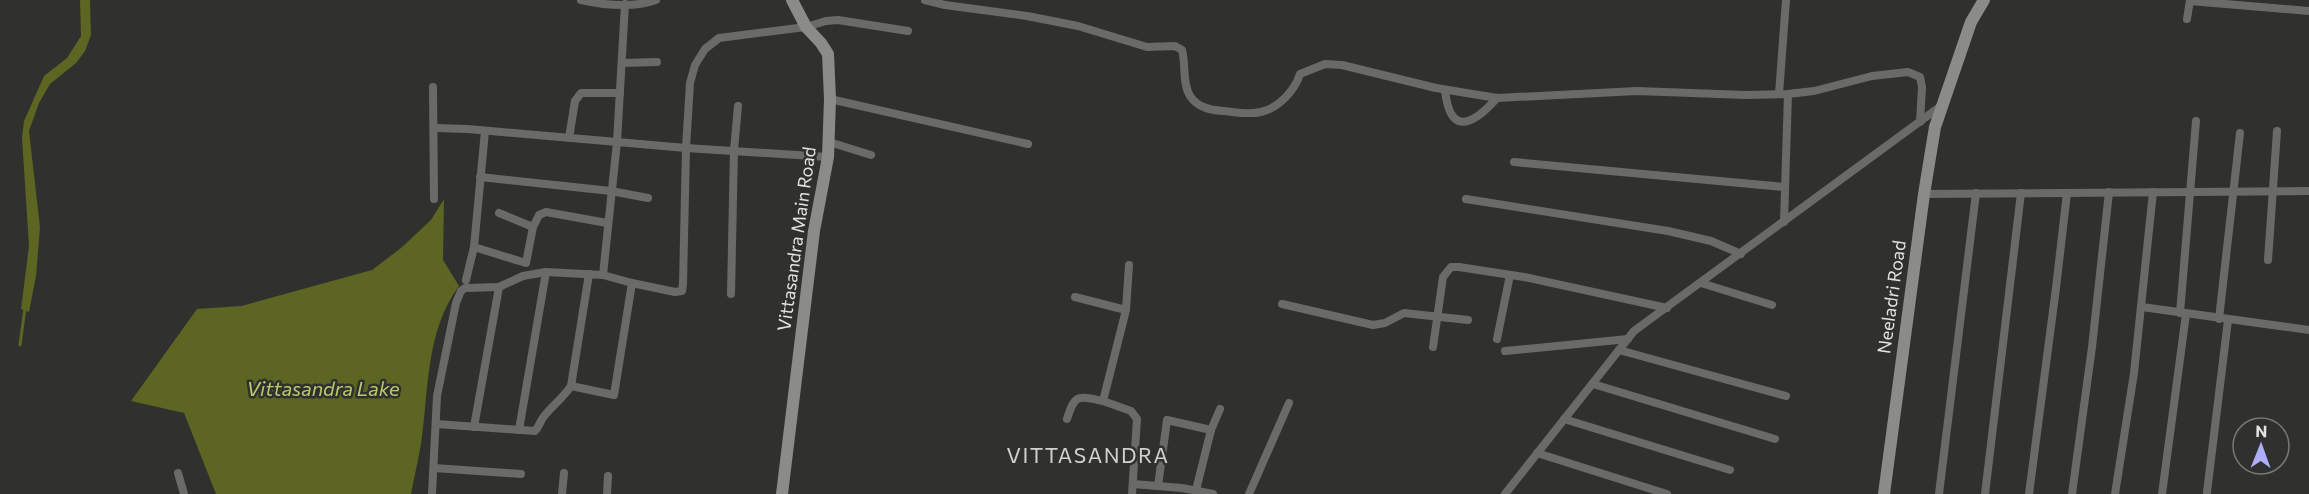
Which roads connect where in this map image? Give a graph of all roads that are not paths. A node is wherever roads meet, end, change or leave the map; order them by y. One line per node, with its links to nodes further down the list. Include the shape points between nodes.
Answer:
1 (580, 0): 8 (street)
2 (656, 0): 8 (street)
3 (792, 0): 11 (street, Vittasandra Main Road)
4 (926, 0): 16 (street, via 1078,26 1148,47 1175,46 1182,50 1190,96 1207,110 1262,112 1288,95 1300,74 1325,64)
5 (1786, 0): 18 (street)
6 (1984, 0): 22 (street, Neeladri Road, via 1971,22)
7 (2190, 0): 9 (street); 10 (street)
8 (625, 4): 14 (street)
9 (2309, 11)
10 (2187, 19)
11 (806, 27): 12 (street, via 838,20); 20 (street, Vittasandra Main Road, via 828,54); 33 (street, via 719,38 705,49 690,83)
12 (908, 31)
13 (657, 62): 14 (street)
14 (622, 63): 17 (street)
15 (433, 87): 25 (street)
16 (1445, 90): 19 (street); 19 (street, via 1450,113 1460,123 1477,117)
17 (620, 93): 29 (street, via 581,93 575,101); 30 (street)
18 (1784, 94): 19 (street, via 1637,91); 24 (street, via 1908,72 1920,77); 39 (street)
19 (1497, 98)
20 (831, 99): 31 (street, Vittasandra Main Road); 32 (street)
21 (738, 106): 34 (street)
22 (1941, 106): 24 (street); 50 (street, Neeladri Road)
23 (2196, 121): 42 (street)
24 (1920, 122): 55 (street)
25 (434, 128): 26 (street); 53 (street)
26 (484, 131): 29 (street); 38 (street)
27 (2277, 131): 43 (street)
28 (2240, 133): 40 (street)
29 (569, 138): 30 (street)
30 (617, 142): 33 (street); 41 (street)
31 (829, 142): 35 (street); 36 (street, Vittasandra Main Road)
32 (1028, 144)
33 (686, 148): 34 (street); 68 (street, via 682,291)
34 (734, 150): 36 (street); 70 (street)
35 (871, 155)
36 (828, 157): 115 (street, Vittasandra Main Road, via 814,231)
37 (1514, 162): 39 (street)
38 (480, 177): 41 (street); 58 (street)
39 (1784, 187): 55 (street)
40 (2233, 190): 42 (street); 43 (street); 80 (street)
41 (611, 191): 51 (street); 56 (street)
42 (2189, 191): 46 (street); 77 (street)
43 (2273, 191): 44 (street); 60 (street)
44 (2309, 191)
45 (2109, 192): 46 (street); 49 (street); 124 (street)
46 (2153, 192): 74 (street)
47 (1976, 193): 48 (street); 50 (street); 121 (street)
48 (2021, 193): 49 (street); 122 (street)
49 (2067, 193): 123 (street)
50 (1924, 194): 120 (street, Neeladri Road)
51 (648, 198)
52 (1466, 198): 59 (street, via 1668,231 1712,241)
53 (434, 199)
54 (499, 213): 57 (street)
55 (1784, 222): 59 (street)
56 (608, 223): 57 (street, via 546,212 539,215); 64 (street)
57 (534, 227): 58 (street, via 526,263)
58 (474, 247): 66 (street)
59 (1741, 254): 67 (street)
60 (2268, 260)
61 (1130, 266): 76 (street)
62 (546, 272): 63 (street); 69 (street, via 523,276); 97 (street)
63 (590, 274): 64 (street); 88 (street)
64 (603, 275): 68 (street)
65 (1510, 275): 75 (street); 78 (street, via 1450,267 1443,277); 82 (street)
66 (466, 280)
67 (1701, 283): 73 (street); 75 (street)
68 (632, 284): 88 (street, via 614,395)
69 (499, 287): 95 (street, via 461,291 438,387); 96 (street)
70 (731, 294)
71 (1075, 297): 76 (street)
72 (1282, 304): 78 (street, via 1373,325 1404,313)
73 (1772, 305)
74 (2142, 307): 77 (street); 125 (street)
75 (1667, 308): 83 (street)
76 (1126, 310): 90 (street)
77 (2183, 313): 80 (street); 126 (street)
78 (1437, 316): 79 (street); 84 (street)
79 (1468, 320)
80 (2224, 320): 81 (street); 110 (street)
81 (2309, 330)
82 (1497, 339)
83 (1628, 339): 85 (street); 86 (street)
84 (1433, 347)
85 (1619, 350): 87 (street); 89 (street)
86 (1505, 351)
87 (1593, 384): 94 (street); 99 (street)
88 (571, 386): 97 (street, via 544,415 538,429)
89 (1786, 396)
90 (1103, 401): 93 (street, via 1076,398); 108 (street, via 1131,411 1137,419)
91 (1289, 403): 117 (street)
92 (1220, 409): 98 (street)
93 (1067, 419)
94 (1564, 419): 100 (street); 102 (street)
95 (436, 424): 96 (street); 101 (street)
96 (474, 427): 97 (street)
97 (519, 430)
98 (1211, 430): 107 (street, via 1167,420); 109 (street)
99 (1775, 439)
100 (1537, 453): 118 (street); 119 (street)
101 (434, 468): 105 (street); 112 (street)
102 (1730, 470)
103 (178, 473): 111 (street)
104 (564, 473): 113 (street)
105 (521, 474)
106 (608, 476): 114 (street)
107 (1158, 486): 108 (street); 109 (street)
108 (1133, 489)
109 (1196, 490): 116 (street)
110 (2207, 492)
111 (184, 494)
112 (432, 494)
113 (562, 494)
114 (607, 494)
115 (782, 494)
116 (1213, 494)
117 (1249, 494)
118 (1505, 494)
119 (1667, 494)
120 (1884, 494)
121 (1939, 494)
122 (1985, 494)
123 (2029, 494)
124 (2072, 494)
125 (2115, 494)
126 (2162, 494)

